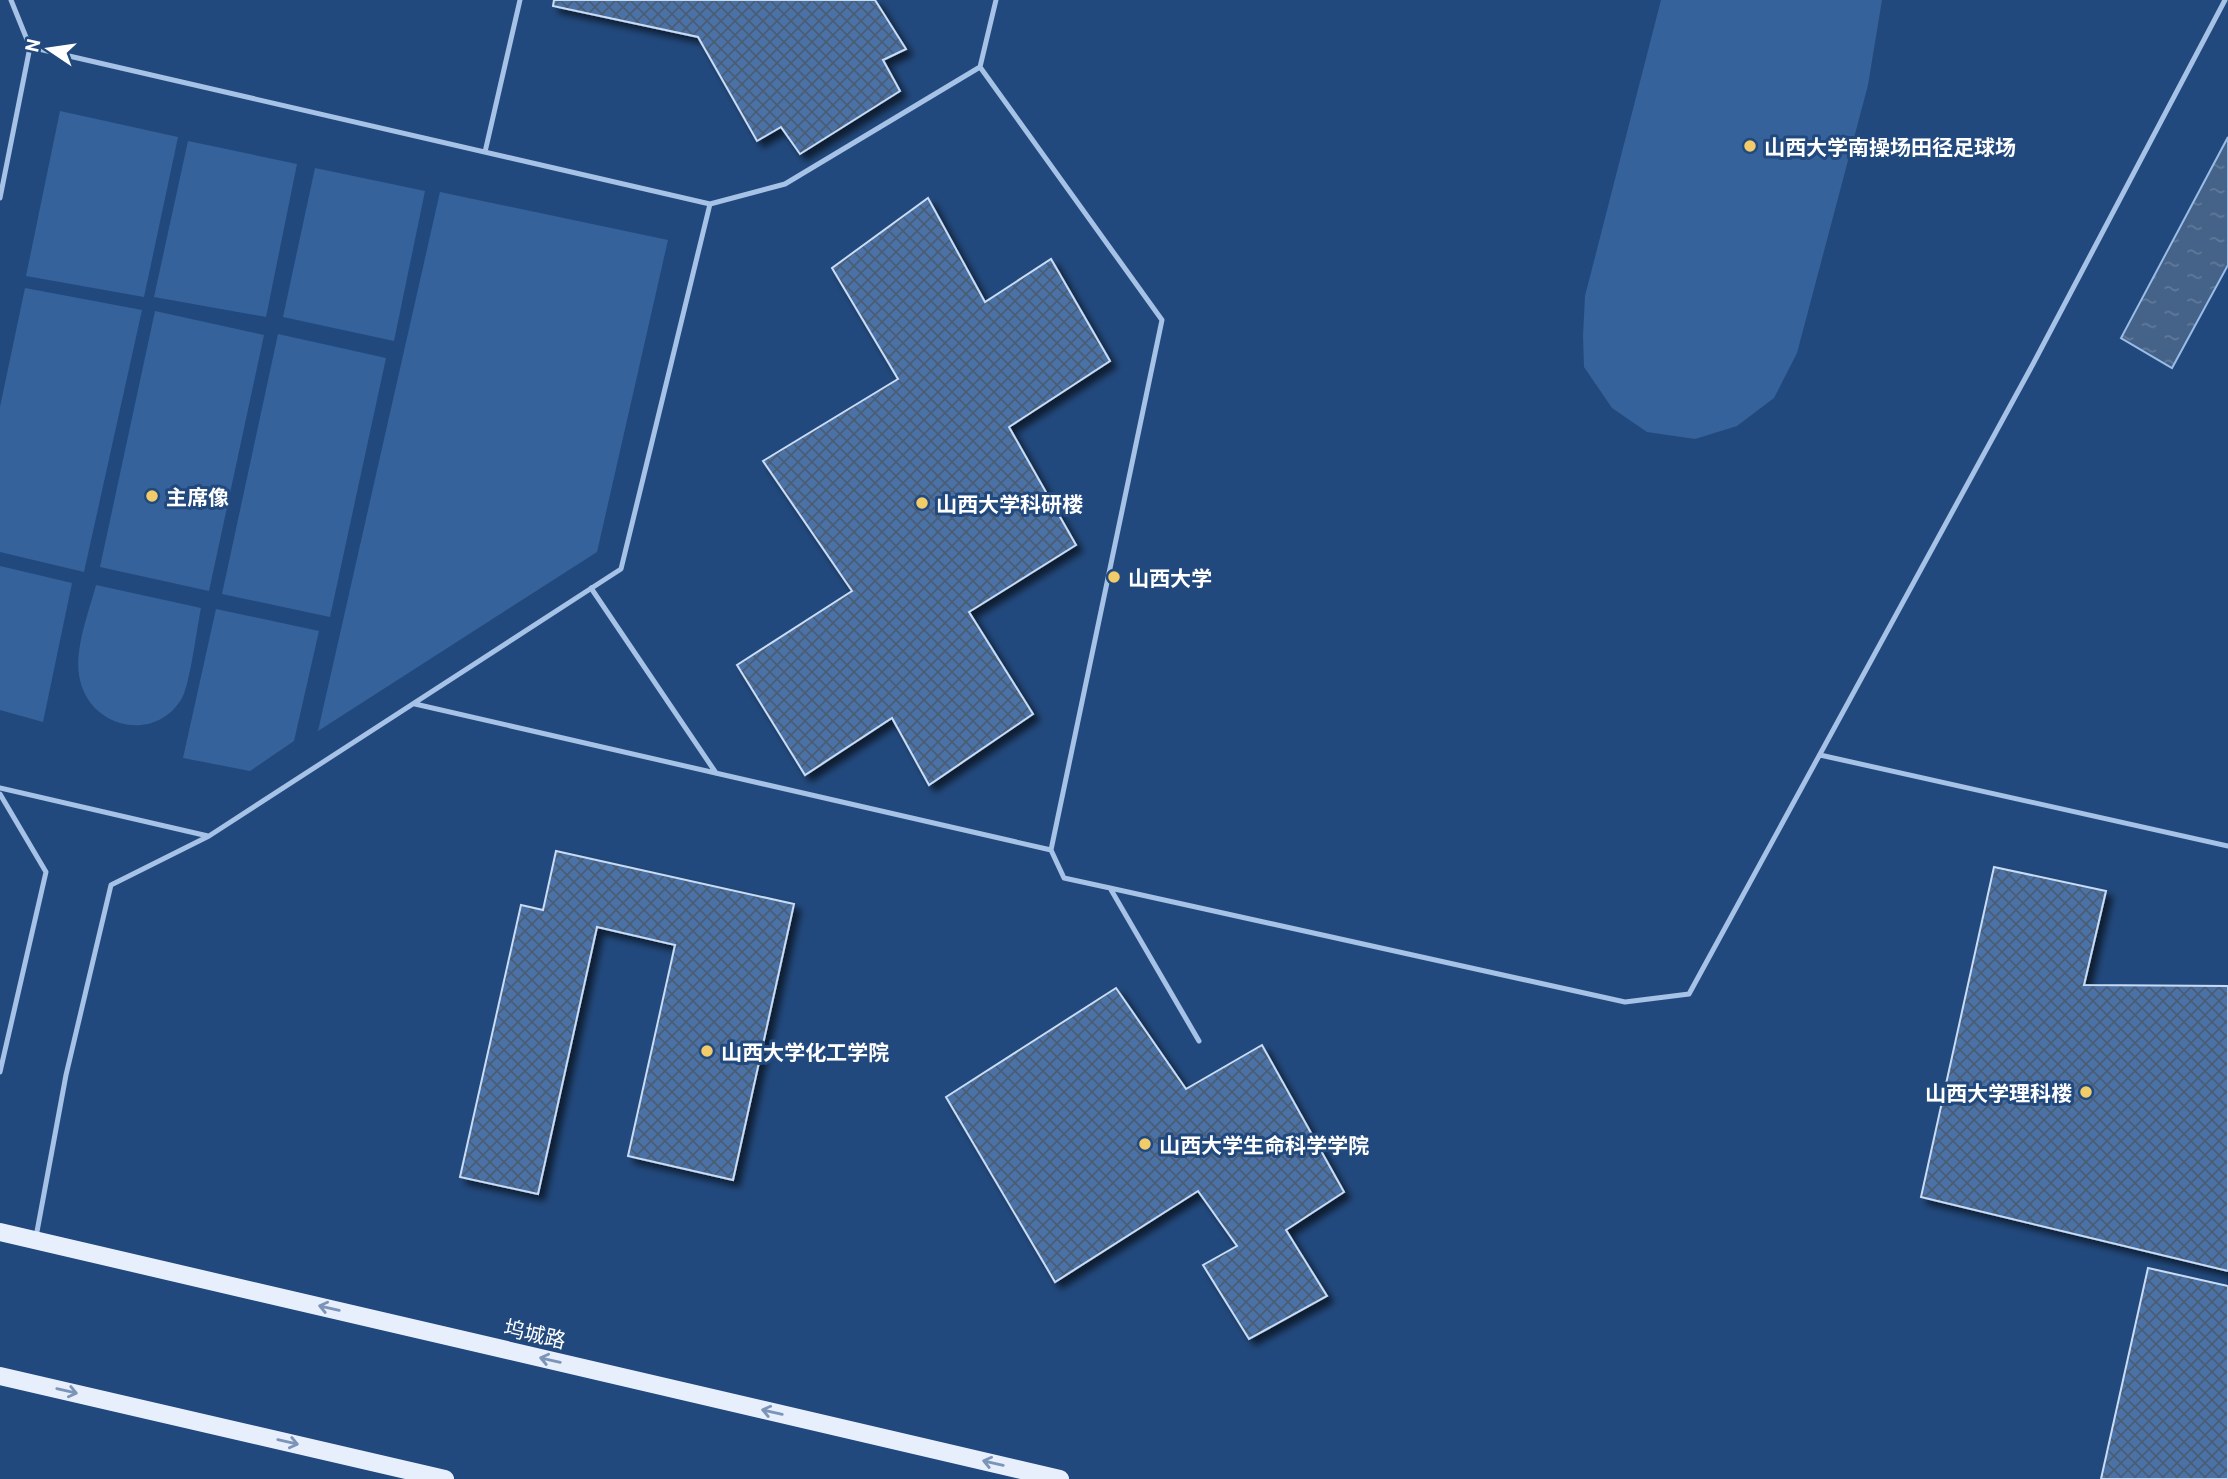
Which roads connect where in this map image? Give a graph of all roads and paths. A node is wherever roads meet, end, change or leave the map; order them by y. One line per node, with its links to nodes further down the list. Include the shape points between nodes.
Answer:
1 (11, 0): 5 (lane)
2 (520, 0): 7 (lane)
3 (996, 0): 6 (lane)
4 (2225, 0): 12 (lane)
5 (30, 47): 7 (lane); 8 (lane)
6 (980, 67): 9 (lane, via 785,184); 18 (lane, via 1161,320)
7 (485, 152): 9 (lane)
8 (0, 198)
9 (710, 204): 10 (lane, via 621,569)
10 (591, 588): 11 (lane); 13 (lane)
11 (415, 704): 13 (lane); 16 (lane)
12 (1820, 755): 17 (lane); 19 (lane, via 1689,993 1625,1002)
13 (716, 773): 18 (lane)
14 (0, 788): 16 (lane)
15 (0, 794): 21 (lane, via 46,872)
16 (209, 836): 23 (lane, via 111,885 66,1076)
17 (2228, 846)
18 (1051, 850): 19 (lane, via 1064,878)
19 (1110, 888): 20 (lane)
20 (1199, 1041)
21 (0, 1072)
22 (0, 1232): 23 (main road, 坞城路)
23 (36, 1239): 26 (main road, 坞城路, one-way to 23)
24 (0, 1376): 25 (main road, one-way to 25)
25 (445, 1479)
26 (1060, 1479)

